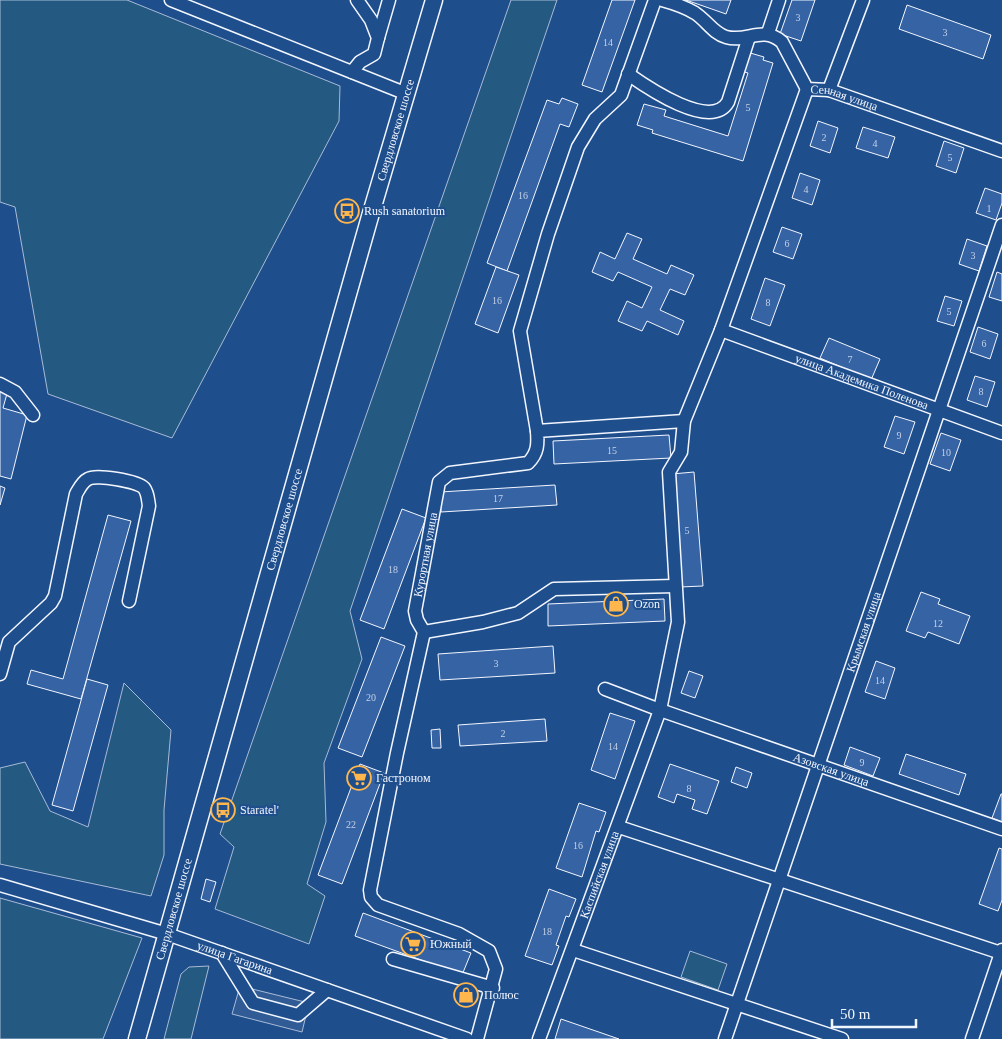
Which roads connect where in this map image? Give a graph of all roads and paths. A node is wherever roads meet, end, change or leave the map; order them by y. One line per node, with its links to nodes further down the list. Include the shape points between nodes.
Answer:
1 (170, 0): 9 (street)
2 (357, 0): 12 (street, via 371,20)
3 (389, 0): 12 (street)
4 (434, 0): 17 (main road, Свердловское шоссе)
5 (655, 0): 14 (street)
6 (662, 0): 11 (street, via 694,12 720,35)
7 (779, 0): 10 (street)
8 (863, 0): 16 (street)
9 (187, 3): 13 (street)
10 (768, 33): 11 (street); 15 (street, Сенная улица, via 782,42)
11 (749, 37): 14 (street, via 728,102 718,113 706,113 675,101)
12 (378, 38): 13 (street, via 374,54 356,64)
13 (352, 72): 17 (street)
14 (628, 74): 25 (street, via 621,95 595,119 578,147 520,331)
15 (807, 89): 16 (street, Сенная улица); 20 (street, Каспийская улица)
16 (829, 90): 18 (street, Сенная улица)
17 (407, 94): 38 (main road, Свердловское шоссе)
18 (1002, 151)
19 (1002, 225): 22 (street, Крымская улица)
20 (721, 330): 22 (street, улица Академика Поленова); 24 (street, Каспийская улица)
21 (0, 384): 23 (street, via 15,392)
22 (938, 411): 26 (street, улица Академика Поленова); 33 (street, Крымская улица)
23 (33, 415)
24 (684, 421): 25 (street); 27 (street, Каспийская улица, via 681,452 668,479)
25 (536, 431): 29 (street, Курортная улица, via 538,445 528,463 450,473 439,482 415,611)
26 (1002, 433)
27 (675, 586): 29 (street, via 554,589 518,613); 32 (street, Каспийская улица, via 678,622)
28 (129, 601): 30 (street, via 149,506 147,494 136,483 97,476 88,478 76,494 55,596 9,642)
29 (424, 632): 43 (street, via 378,841 371,897 378,905 459,934 490,951 496,969)
30 (0, 674)
31 (605, 689): 32 (street, Азовская улица)
32 (660, 710): 33 (street, Азовская улица); 34 (street, Каспийская улица)
33 (817, 763): 35 (street, Азовская улица); 36 (street, Крымская улица)
34 (618, 827): 36 (street); 39 (street, Каспийская улица)
35 (1002, 829)
36 (780, 882): 40 (street); 45 (street, Крымская улица)
37 (0, 885): 38 (street, улица Гагарина)
38 (167, 934): 41 (street, улица Гагарина); 46 (main road, Свердловское шоссе)
39 (573, 950): 45 (street); 49 (street, Каспийская улица)
40 (1002, 952): 52 (street)
41 (222, 953): 44 (street, улица Гагарина); 44 (street, via 253,1003 298,1016)
42 (393, 959): 43 (street)
43 (493, 988): 48 (street)
44 (327, 990): 47 (street, улица Гагарина)
45 (738, 1004): 50 (street, Крымская улица); 51 (street)
46 (137, 1039)
47 (467, 1039)
48 (478, 1039)
49 (539, 1039)
50 (725, 1039)
51 (842, 1039)
52 (972, 1039)

